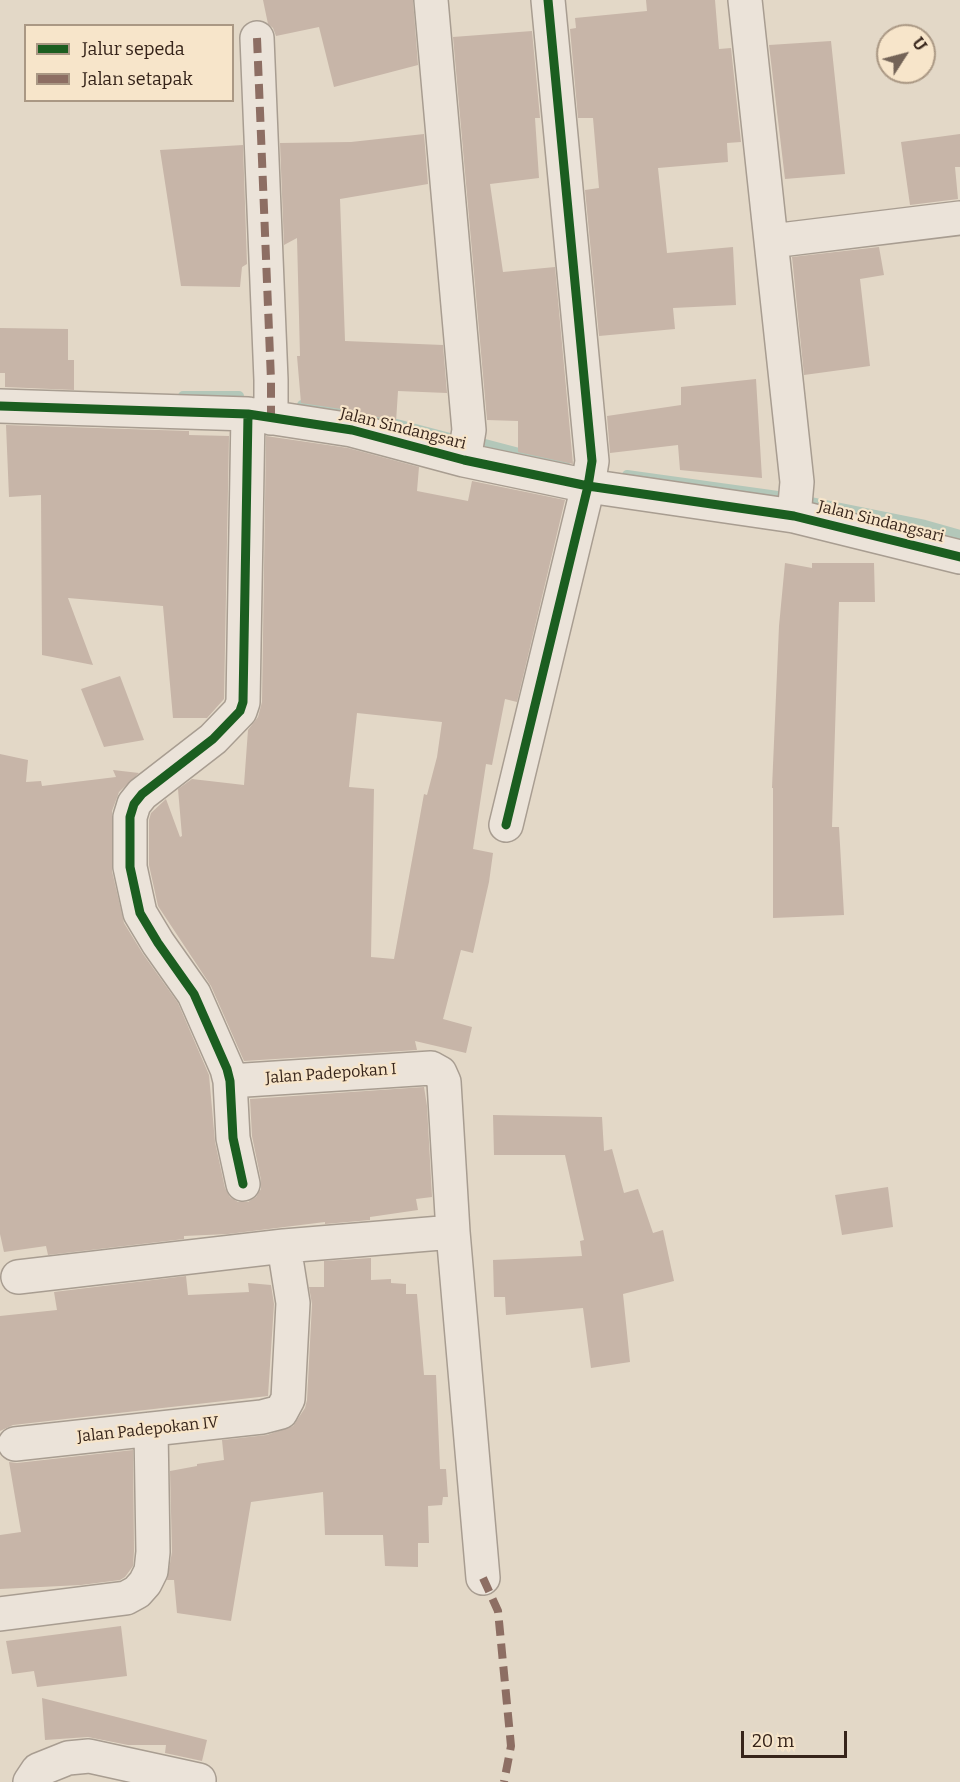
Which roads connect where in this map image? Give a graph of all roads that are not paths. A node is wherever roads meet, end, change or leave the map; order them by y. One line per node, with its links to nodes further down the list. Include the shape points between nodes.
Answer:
1 (431, 0): 9 (street, via 469,430)
2 (548, 0): 10 (street, via 592,461)
3 (746, 0): 6 (street, Jalan Sindangsari)
4 (256, 38): 8 (street, via 271,380)
5 (960, 218): 6 (street)
6 (772, 241): 11 (street, Jalan Sindangsari)
7 (0, 406): 8 (street, Jalan Sindangsari)
8 (259, 416): 9 (street, Jalan Sindangsari, via 352,430); 14 (street, via 243,702 240,711 213,739 142,794 130,817 130,867 140,913 194,994)
9 (464, 460): 10 (street, Jalan Sindangsari)
10 (588, 486): 11 (street, Jalan Sindangsari); 13 (street)
11 (796, 506): 12 (street, Jalan Sindangsari)
12 (960, 557)
13 (506, 825)
14 (230, 1081): 15 (street, via 233,1138); 16 (street, Jalan Padepokan I, via 431,1068 440,1073 444,1082)
15 (243, 1184)
16 (453, 1233): 17 (street); 21 (street)
17 (284, 1246): 18 (street); 19 (street, Jalan Padepokan IV, via 293,1303 288,1399 281,1412)
18 (18, 1277)
19 (151, 1430): 20 (street, Jalan Padepokan IV); 22 (street, via 153,1552 145,1583 126,1598)
20 (15, 1444)
21 (483, 1578)
22 (0, 1614)
23 (199, 1780): 24 (street, via 89,1756 68,1758 38,1770)
24 (30, 1782)

